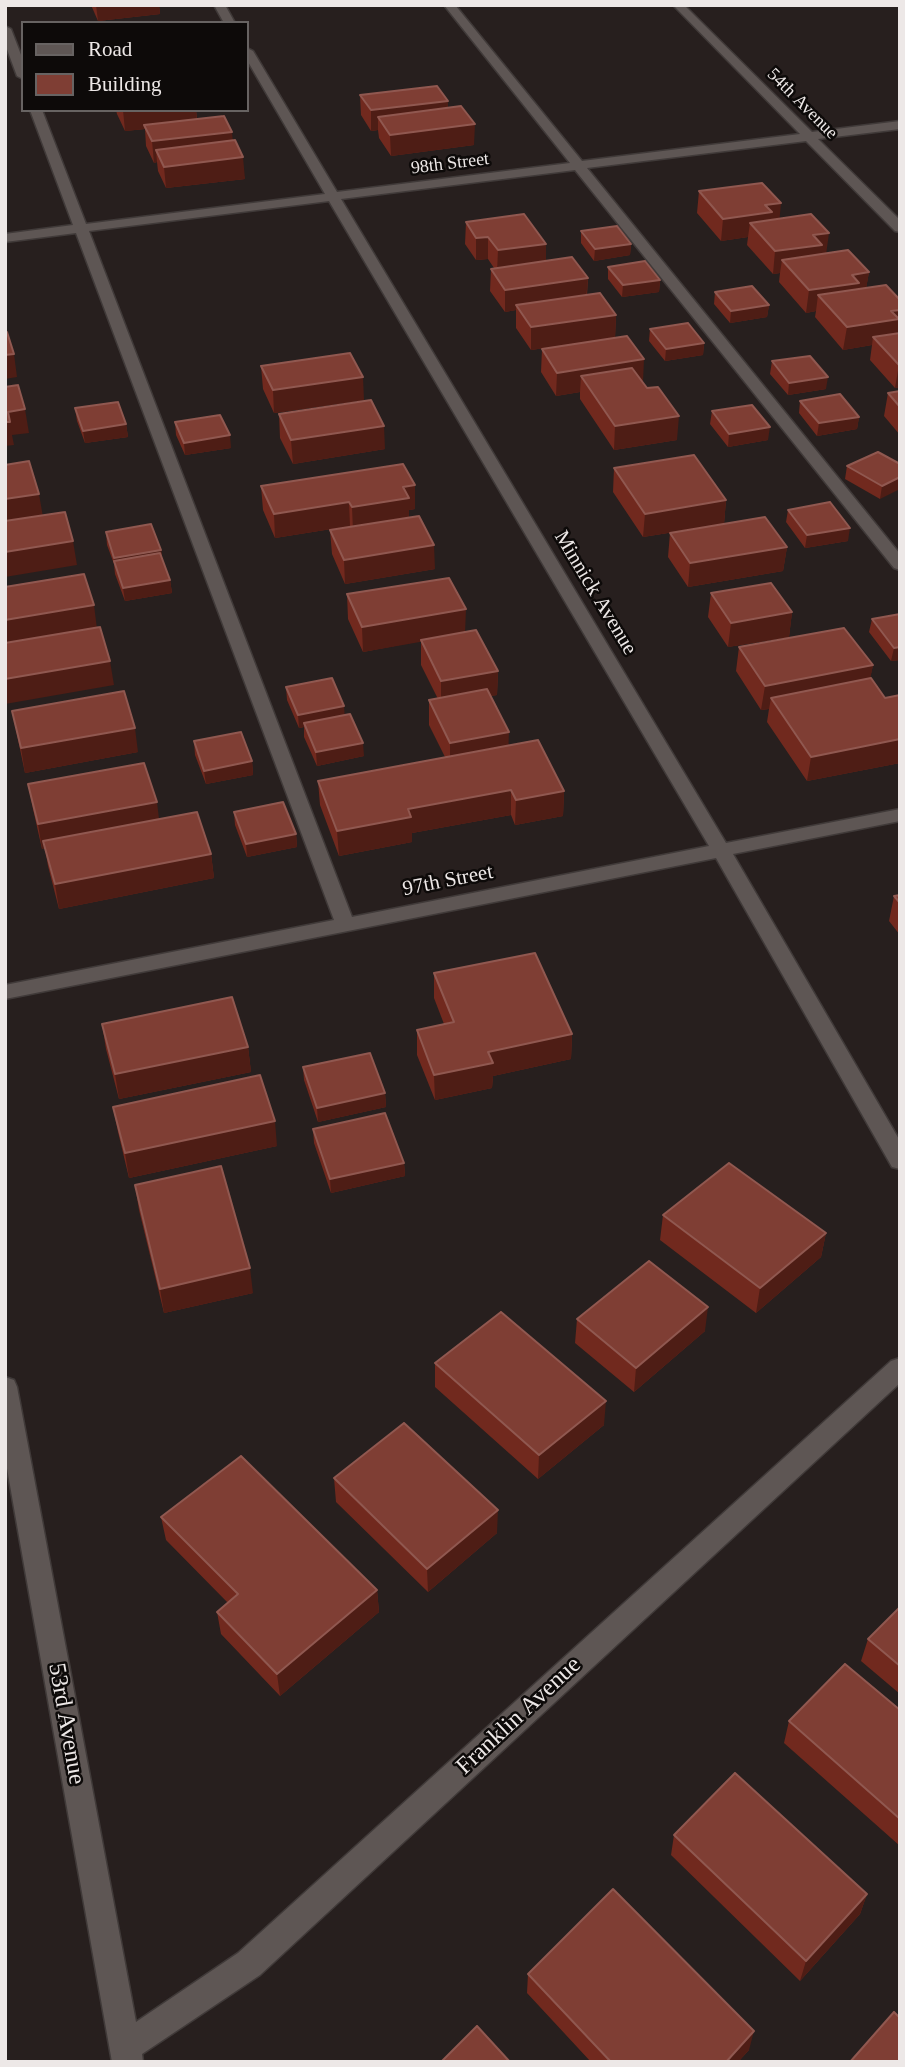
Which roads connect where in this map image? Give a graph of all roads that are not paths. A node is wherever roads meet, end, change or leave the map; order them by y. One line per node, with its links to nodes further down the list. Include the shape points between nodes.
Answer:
1 (219, 5): 4 (street)
2 (449, 5): 11 (street)
3 (678, 5): 10 (street, 54th Avenue)
4 (229, 21)
5 (5, 29): 7 (street)
6 (248, 53): 12 (street, Minnick Avenue)
7 (21, 71)
8 (37, 112): 14 (street)
9 (900, 125): 10 (street, 98th Street)
10 (809, 136): 11 (street, 98th Street); 13 (street, 54th Avenue)
11 (580, 165): 12 (street, 98th Street); 16 (street)
12 (334, 197): 14 (street, 98th Street); 18 (street, Minnick Avenue)
13 (900, 228)
14 (82, 229): 15 (street, 98th Street); 19 (street)
15 (5, 238)
16 (900, 565)
17 (900, 814): 18 (street, 97th Street)
18 (721, 850): 19 (street, 97th Street); 21 (street, Minnick Avenue)
19 (345, 924): 20 (street, 97th Street)
20 (5, 992)
21 (900, 1161)
22 (900, 1368): 24 (street, Franklin Avenue, via 249,1964)
23 (5, 1387): 24 (street, 53rd Avenue)
24 (126, 2054)

